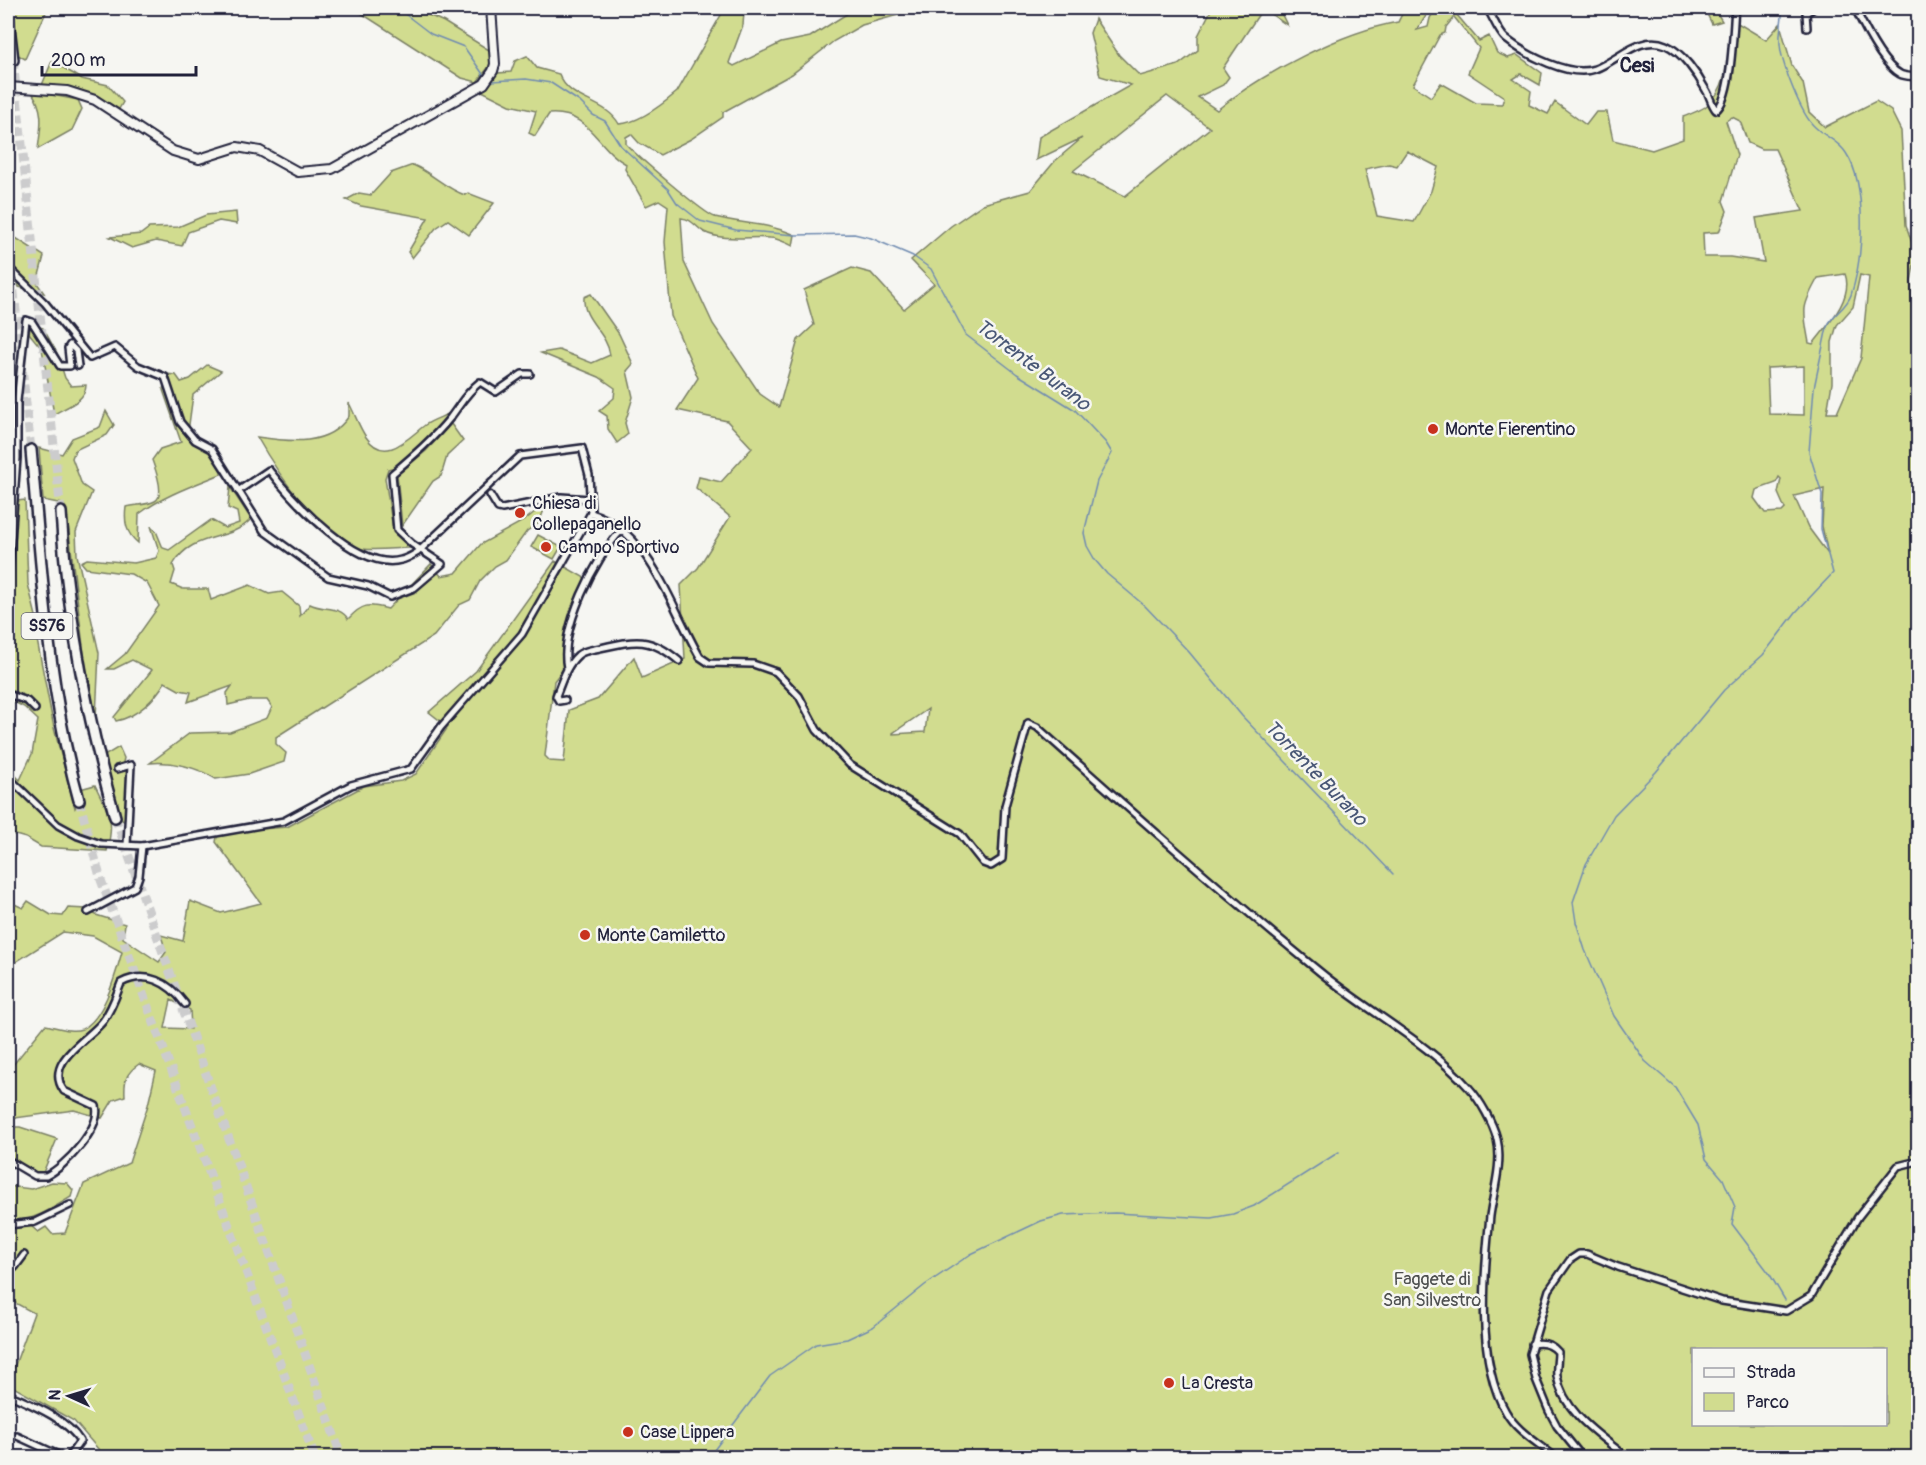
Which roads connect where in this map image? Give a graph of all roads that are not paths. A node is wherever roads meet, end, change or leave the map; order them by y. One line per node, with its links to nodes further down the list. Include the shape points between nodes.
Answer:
1 (491, 8): 10 (main road, via 495,54 493,71 483,84 332,169 298,172 260,151 237,147 199,159 173,152 95,100 67,91)
2 (1487, 8): 3 (street, via 1504,38 1539,59 1568,70 1598,68 1645,42 1665,44 1699,79 1716,110 1721,105 1729,74)
3 (1735, 8)
4 (1814, 8): 7 (street, via 1806,13)
5 (1855, 8): 9 (street, via 1890,65 1900,74)
6 (8, 18): 8 (highway)
7 (1807, 28)
8 (13, 60)
9 (1918, 77)
10 (8, 87)
11 (8, 267): 15 (street, via 45,303 90,358 115,347 138,366 165,377 180,422 195,440 212,449)
12 (78, 366): 22 (street, via 76,351 70,345 70,366 60,366 32,322 26,320 17,401)
13 (530, 374): 21 (street, via 522,374 496,392 480,382 459,402 436,434 392,474 397,530)
14 (31, 450): 30 (highway, SS76, via 56,703)
15 (238, 491): 21 (street, via 269,470 298,505 365,555 400,561); 21 (street, via 264,531 328,577 368,586 390,597 414,588 442,564)
16 (490, 495): 17 (street, via 498,508 561,498)
17 (590, 499): 19 (street); 21 (street, via 582,448 520,456)
18 (61, 512): 31 (highway, SS76, via 76,651)
19 (591, 513): 20 (street, via 609,520); 33 (street, via 522,634 441,726 411,769 351,785 284,821)
20 (621, 531): 24 (street, via 598,561 572,619 566,637); 46 (street, via 650,563 700,657 719,665 753,664 776,672 799,696 816,730 850,765 960,834 983,863 991,867 1002,860 1005,806 1028,723 1322,974 1470,1089 1497,1140 1485,1315 1488,1367 1506,1413 1521,1431)
21 (421, 550)
22 (8, 582)
23 (679, 661): 24 (street, via 654,644 632,640 583,652)
24 (567, 668): 26 (street, via 556,696 559,701)
25 (8, 694): 27 (street, via 27,701)
26 (565, 700)
27 (35, 709)
28 (117, 769): 32 (street, via 131,765)
29 (8, 777): 32 (street, via 58,825 101,844)
30 (79, 800)
31 (115, 817)
32 (127, 845): 33 (street)
33 (142, 846): 34 (street, via 140,876 135,887)
34 (88, 912)
35 (185, 1004): 36 (street, via 169,987 153,978 140,976 121,983 102,1022 74,1046 61,1071 64,1091 96,1106 96,1123 69,1158 46,1176 35,1176)
36 (8, 1160)
37 (1918, 1161): 42 (street, via 1898,1166 1858,1217 1811,1296 1786,1311 1722,1301 1584,1253 1570,1260 1554,1279)
38 (70, 1204): 39 (street, via 35,1222)
39 (8, 1225)
40 (24, 1255): 41 (street, via 15,1267)
41 (8, 1263)
42 (1532, 1344): 47 (street, via 1531,1362 1541,1394 1557,1426); 48 (street, via 1540,1342 1558,1352 1557,1376 1566,1399 1584,1421)
43 (8, 1394): 45 (street, via 75,1432 80,1441)
44 (17, 1436): 45 (street)
45 (67, 1458)
46 (1556, 1458)
47 (1583, 1458)
48 (1628, 1458)

